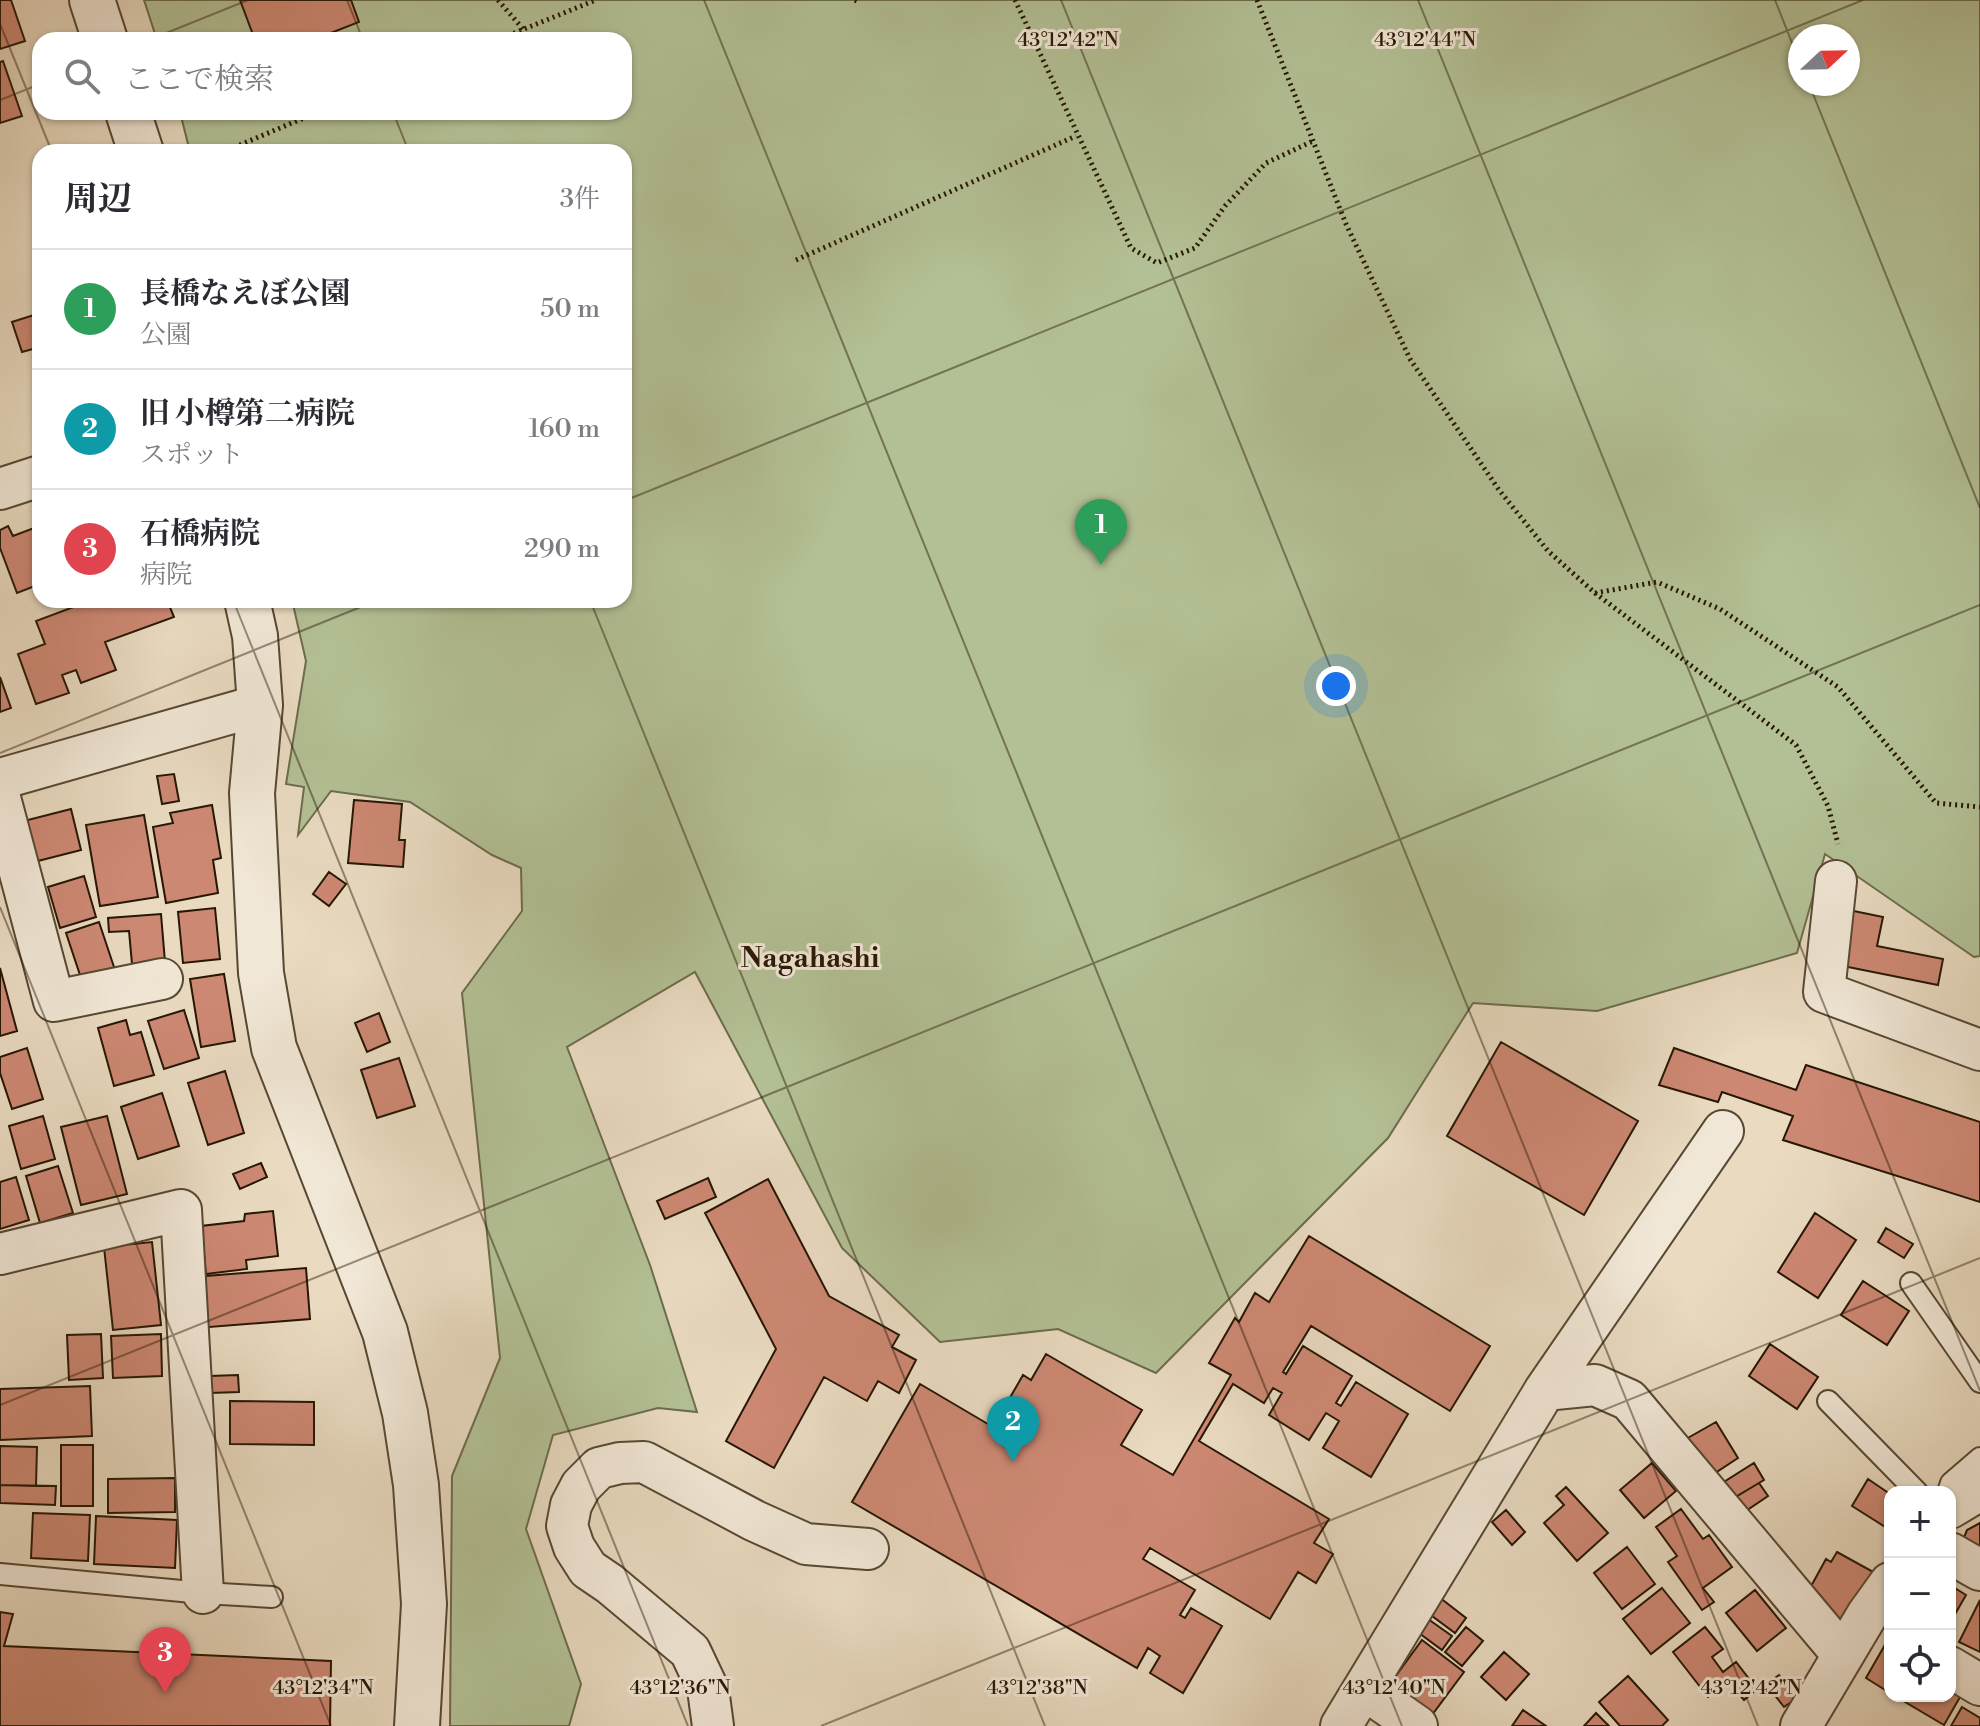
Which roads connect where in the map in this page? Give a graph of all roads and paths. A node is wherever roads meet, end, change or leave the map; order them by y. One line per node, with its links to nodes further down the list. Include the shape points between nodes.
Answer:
1 (92, 0): 7 (street)
2 (498, 0): 6 (path)
3 (596, 0): 6 (path)
4 (1015, 0): 11 (path)
5 (1257, 0): 12 (path)
6 (523, 29): 8 (path)
7 (102, 32)
8 (516, 32)
9 (131, 120): 13 (street)
10 (299, 120): 14 (path)
11 (1077, 136): 12 (path, via 1131,248 1157,263 1195,248 1266,163); 15 (path)
12 (1313, 141): 18 (path, via 1410,359 1499,490 1548,551)
13 (138, 144)
14 (242, 144)
15 (796, 260)
16 (32, 479): 17 (street)
17 (0, 489)
18 (1595, 593): 23 (path, via 1657,582 1720,609 1838,687 1936,803); 24 (path, via 1796,745 1828,806 1838,838)
19 (249, 608): 20 (street)
20 (260, 705): 21 (street); 49 (street, via 252,793 261,973 274,1048 385,1332 405,1413 424,1604)
21 (0, 779)
22 (0, 798): 25 (street, via 54,1001)
23 (1980, 807)
24 (1836, 881): 26 (street, via 1824,992)
25 (162, 979)
26 (1980, 1050)
27 (1723, 1131): 31 (street)
28 (0, 1254): 42 (street, via 181,1210)
29 (1911, 1283): 30 (lane)
30 (1980, 1382)
31 (1545, 1390): 45 (street, via 1595,1385 1629,1400); 48 (street)
32 (1828, 1401): 34 (lane)
33 (1980, 1458): 35 (lane)
34 (1911, 1486)
35 (1950, 1486)
36 (1980, 1490): 37 (street)
37 (1956, 1504)
38 (868, 1549): 50 (street, via 806,1544 644,1462 599,1468 581,1486 567,1526 574,1547 588,1569 690,1651 708,1689)
39 (1956, 1556): 40 (street)
40 (1980, 1570)
41 (0, 1574): 42 (lane)
42 (203, 1593): 43 (lane)
43 (272, 1597)
44 (1882, 1609): 45 (street)
45 (1843, 1655): 53 (street)
46 (1956, 1671): 47 (street)
47 (1980, 1685)
48 (1364, 1689): 51 (street); 52 (street)
49 (417, 1726)
50 (713, 1726)
51 (1341, 1726)
52 (1417, 1726)
53 (1801, 1726)

